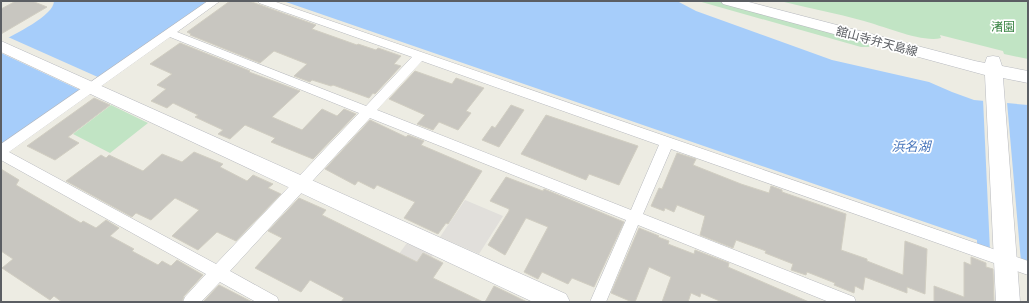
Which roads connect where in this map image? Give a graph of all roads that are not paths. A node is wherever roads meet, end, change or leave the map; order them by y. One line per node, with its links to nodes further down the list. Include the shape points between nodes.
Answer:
1 (215, 1): 5 (street)
2 (263, 1): 7 (street)
3 (728, 1): 9 (street, 舘山寺弁天島線)
4 (760, 1): 9 (street, 舘山寺弁天島線)
5 (169, 33): 11 (street); 12 (street)
6 (1, 46): 11 (street)
7 (420, 56): 12 (street); 13 (street)
8 (1028, 66): 9 (street, 舘山寺弁天島線)
9 (993, 70): 10 (street, 舘山寺弁天島線); 18 (street)
10 (1028, 76)
11 (90, 87): 14 (street); 16 (street)
12 (368, 112): 16 (street); 17 (street)
13 (667, 142): 17 (street); 18 (street)
14 (1, 151)
15 (1, 154): 20 (street)
16 (301, 184): 20 (street); 23 (street)
17 (635, 218): 24 (street); 25 (street)
18 (1005, 259): 19 (street); 26 (street)
19 (1028, 268)
20 (218, 273): 21 (street); 22 (street)
21 (191, 302)
22 (270, 302)
23 (558, 302)
24 (598, 302)
25 (848, 302)
26 (1008, 302)

